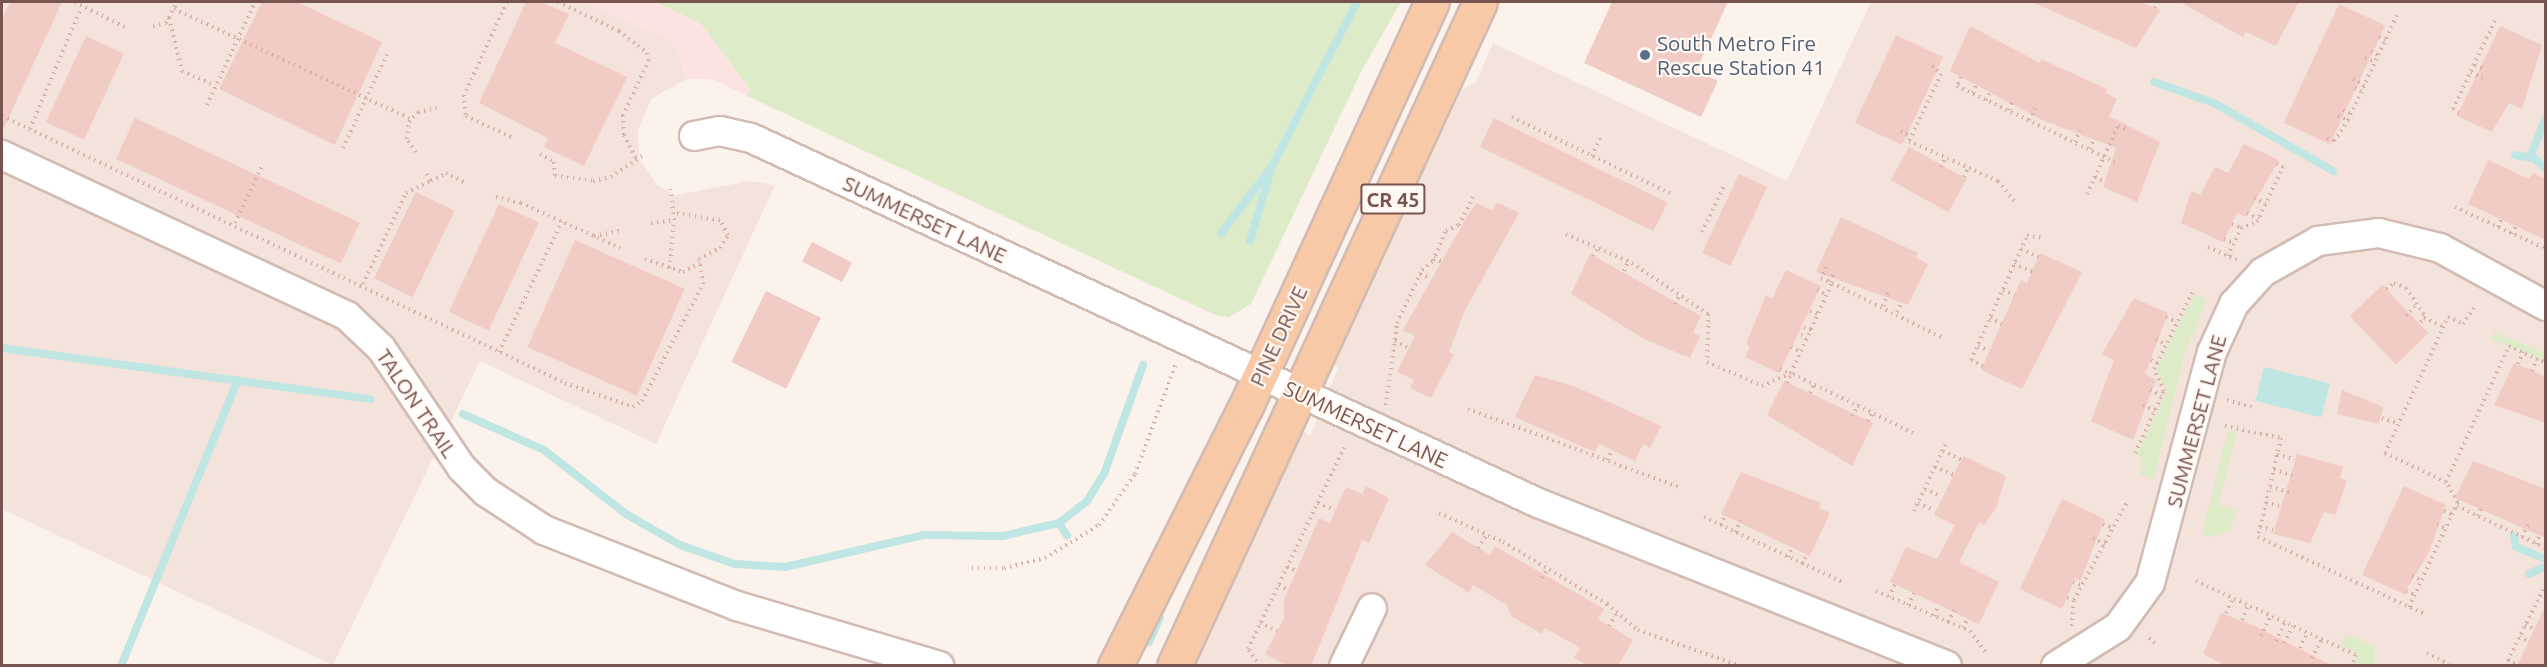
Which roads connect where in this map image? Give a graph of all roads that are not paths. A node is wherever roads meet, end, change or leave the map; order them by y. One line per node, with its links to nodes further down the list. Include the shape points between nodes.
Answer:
1 (1432, 2): 6 (main road, PINE DRIVE / CR 45)
2 (1480, 2): 7 (main road, CR 45)
3 (694, 136): 6 (street, SUMMERSET LANE, via 720,131 751,138)
4 (2, 155): 9 (street, TALON TRAIL, via 347,316 381,348 462,468 486,492 544,530 728,603)
5 (2546, 306): 14 (street, SUMMERSET LANE, via 2440,248 2379,233 2318,241 2263,272 2234,304 2212,352 2150,583 2118,627)
6 (1260, 375): 7 (street, SUMMERSET LANE); 10 (main road, PINE DRIVE / CR 45)
7 (1300, 393): 11 (main road, CR 45); 13 (street, SUMMERSET LANE, via 1548,507)
8 (1372, 608): 12 (street)
9 (939, 666)
10 (1115, 666)
11 (1174, 666)
12 (1344, 666)
13 (1947, 666)
14 (2056, 666)

